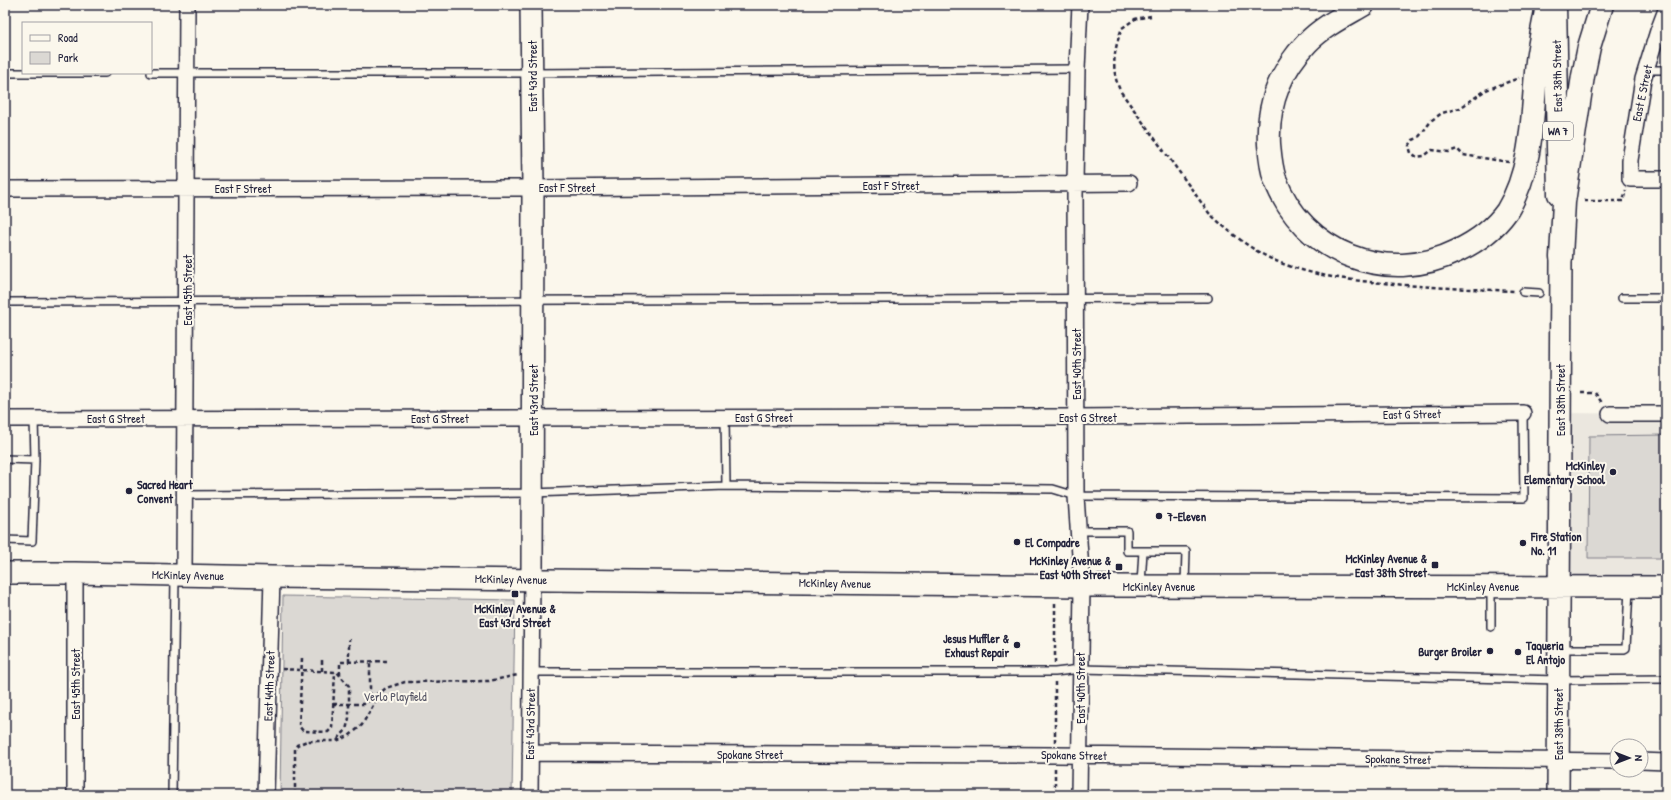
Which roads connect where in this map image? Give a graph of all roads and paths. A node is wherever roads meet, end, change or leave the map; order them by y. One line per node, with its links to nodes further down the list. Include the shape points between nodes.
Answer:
1 (187, 5): 13 (street, East 45th Street)
2 (531, 5): 16 (main road, East 43rd Street)
3 (1080, 5): 9 (street, East 40th Street)
4 (1363, 5): 5 (main road, via 1308,42 1291,63 1273,98 1268,125 1274,178 1285,200 1301,222 1333,248 1366,262 1407,265 1422,264 1445,257 1466,246 1482,236 1506,212 1520,185 1524,170 1530,137 1537,59)
5 (1547, 5)
6 (1555, 5): 27 (main road, East 38th Street / WA 7)
7 (1602, 5): 27 (main road, via 1583,76 1564,202)
8 (1666, 10): 10 (street, East E Street)
9 (1077, 70): 16 (lane); 20 (street, East 40th Street)
10 (1646, 70): 11 (lane); 19 (street, East E Street, via 1630,160 1630,178)
11 (1666, 70)
12 (152, 73): 13 (lane)
13 (187, 73): 16 (lane); 24 (street, East 45th Street)
14 (5, 74): 15 (lane)
15 (22, 74)
16 (532, 74): 22 (main road, East 43rd Street)
17 (1523, 76): 18 (path, via 1486,90 1460,108 1442,113 1432,120 1409,146 1411,153 1417,157 1424,156 1432,150 1449,152 1458,149 1463,155)
18 (1510, 162)
19 (1666, 179)
20 (1075, 183): 21 (street, East F Street); 22 (street, East F Street); 30 (street, East 40th Street)
21 (1129, 183)
22 (533, 188): 24 (street, East F Street); 35 (main road, East 43rd Street)
23 (5, 189): 24 (street, East F Street)
24 (187, 189): 34 (street, East 45th Street)
25 (1584, 201): 26 (path)
26 (1614, 201)
27 (1560, 257): 65 (main road, East 38th Street)
28 (1523, 292): 29 (lane)
29 (1539, 293)
30 (1076, 298): 31 (lane); 35 (lane); 42 (street, East 40th Street)
31 (1208, 298)
32 (1622, 298): 33 (lane)
33 (1666, 298)
34 (186, 300): 35 (lane); 36 (lane); 43 (street, East 45th Street)
35 (533, 301): 44 (main road, East 43rd Street)
36 (5, 302)
37 (1580, 393): 39 (path, via 1595,393)
38 (1523, 413): 42 (street, East G Street); 52 (lane, via 1524,498)
39 (1610, 414): 40 (street)
40 (1666, 414)
41 (725, 417): 42 (street, East G Street); 44 (street, East G Street); 49 (lane)
42 (1076, 417): 52 (street, East 40th Street)
43 (186, 418): 44 (street, East G Street); 46 (street, East G Street); 51 (street, East 45th Street)
44 (533, 418): 50 (main road, East 43rd Street)
45 (5, 419): 46 (street, East G Street)
46 (34, 419): 48 (lane)
47 (5, 459): 48 (lane)
48 (35, 460): 54 (lane, via 32,541)
49 (726, 486): 50 (lane); 52 (lane, via 1053,489)
50 (532, 493): 51 (lane); 60 (main road, East 43rd Street)
51 (185, 495): 58 (street, East 45th Street)
52 (1076, 496): 53 (street, East 40th Street)
53 (1078, 531): 55 (lane, via 1127,531 1127,551); 61 (street, East 40th Street)
54 (5, 540)
55 (1142, 551): 62 (lane); 63 (lane, via 1186,551)
56 (5, 573): 57 (main road, McKinley Avenue)
57 (75, 573): 58 (main road, McKinley Avenue); 97 (street, East 45th Street)
58 (180, 575): 59 (main road, McKinley Avenue); 98 (lane)
59 (272, 577): 60 (main road, McKinley Avenue); 76 (street, East 44th Street)
60 (532, 579): 61 (main road, McKinley Avenue); 81 (street, East 43rd Street)
61 (1082, 586): 62 (main road, McKinley Avenue); 77 (street, East 40th Street)
62 (1141, 586): 63 (main road, McKinley Avenue)
63 (1185, 586): 64 (main road, McKinley Avenue)
64 (1492, 586): 65 (main road, McKinley Avenue); 68 (lane)
65 (1559, 586): 66 (main road, McKinley Avenue); 70 (main road, East 38th Street)
66 (1629, 587): 67 (main road, McKinley Avenue); 70 (lane, via 1626,648)
67 (1666, 587)
68 (1491, 627)
69 (349, 640): 74 (path)
70 (1558, 648): 84 (main road, East 38th Street)
71 (302, 658): 78 (path)
72 (322, 658): 79 (path)
73 (388, 661): 75 (path)
74 (349, 662): 75 (path); 82 (path, via 340,662)
75 (370, 662): 86 (path)
76 (269, 669): 78 (path); 99 (street, East 44th Street)
77 (1080, 669): 81 (lane, via 1055,672); 84 (lane); 91 (street, East 40th Street)
78 (301, 670): 79 (path); 87 (path, via 299,726 303,731 328,732 332,728)
79 (322, 671): 80 (path)
80 (335, 672): 82 (path); 87 (path)
81 (531, 672): 85 (path, via 489,681 405,682 386,688); 90 (street, East 43rd Street)
82 (340, 676): 88 (path, via 349,686)
83 (1666, 679): 84 (lane)
84 (1558, 680): 92 (main road, East 38th Street)
85 (380, 693): 86 (path); 89 (path, via 362,724 349,736)
86 (370, 697): 88 (path, via 364,704)
87 (333, 704): 88 (path)
88 (349, 704): 89 (path, via 346,730)
89 (337, 740): 100 (path, via 307,741 297,745)
90 (530, 753): 91 (street, Spokane Street); 101 (street, East 43rd Street)
91 (1080, 755): 92 (street, Spokane Street); 103 (street, East 40th Street)
92 (1558, 761): 93 (street, Spokane Street); 104 (main road, East 38th Street)
93 (1609, 761)
94 (1649, 761): 95 (street)
95 (1666, 762)
96 (1055, 767): 102 (path)
97 (75, 795)
98 (172, 795)
99 (266, 795)
100 (295, 795)
101 (530, 795)
102 (1055, 795)
103 (1079, 795)
104 (1558, 795)

